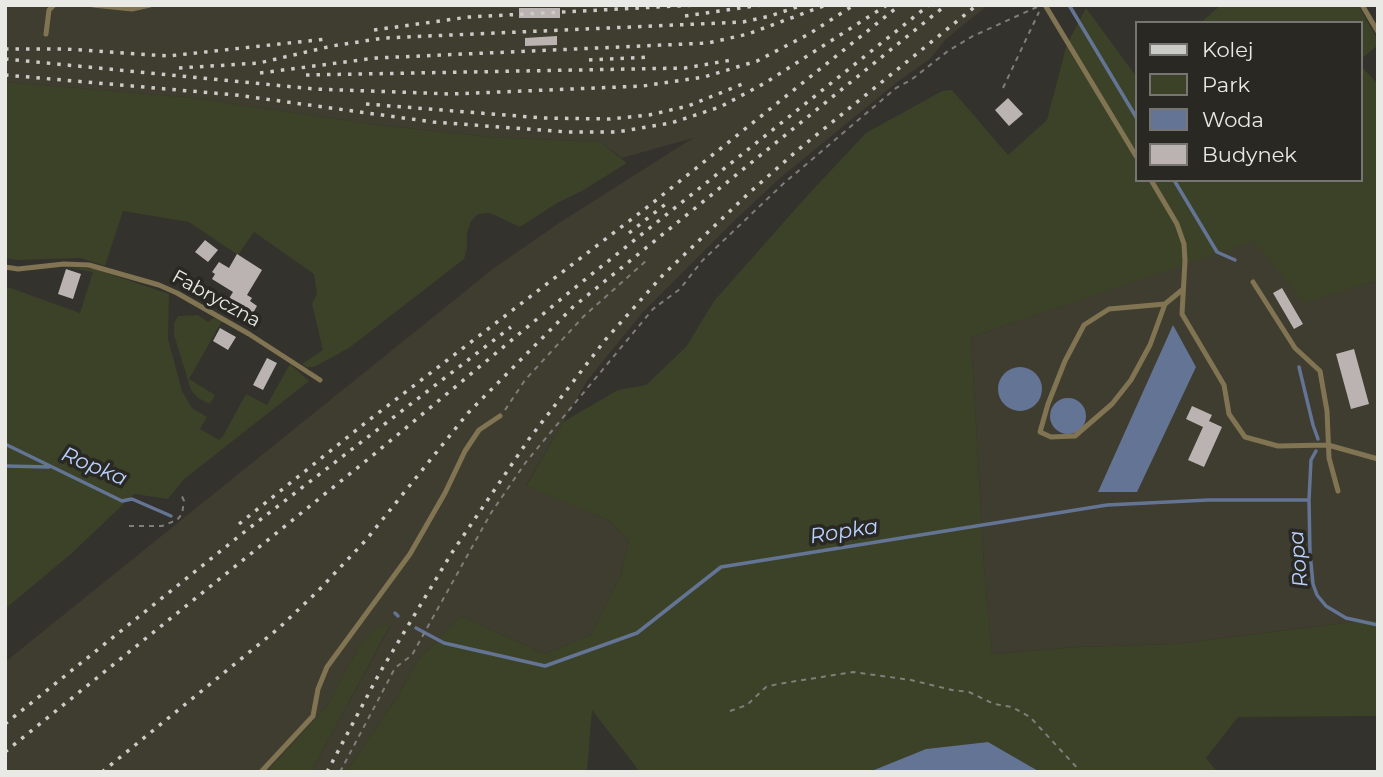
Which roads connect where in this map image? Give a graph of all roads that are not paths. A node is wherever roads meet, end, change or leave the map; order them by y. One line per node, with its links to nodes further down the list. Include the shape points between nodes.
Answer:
1 (54, 5): 7 (lane)
2 (93, 5): 3 (lane, via 132,9)
3 (150, 5)
4 (1043, 5): 8 (lane)
5 (1362, 5): 6 (lane)
6 (1378, 33)
7 (46, 34)
8 (1134, 153)
9 (1152, 182): 12 (lane, via 1184,244)
10 (5, 267): 14 (lane, Fabryczna, via 89,265 159,285 249,334)
11 (1253, 282): 16 (lane, via 1295,348 1320,371)
12 (1182, 290): 13 (lane); 16 (lane, via 1182,314 1224,385 1229,414 1245,437 1278,446)
13 (1165, 304): 13 (lane, via 1109,309 1084,325 1065,361 1040,432 1051,437 1075,436 1112,404 1150,345)
14 (320, 380)
15 (500, 416): 19 (lane, via 479,430 465,450 410,554 327,667 313,716)
16 (1328, 445): 17 (lane); 18 (lane)
17 (1378, 459)
18 (1338, 491)
19 (261, 772)

